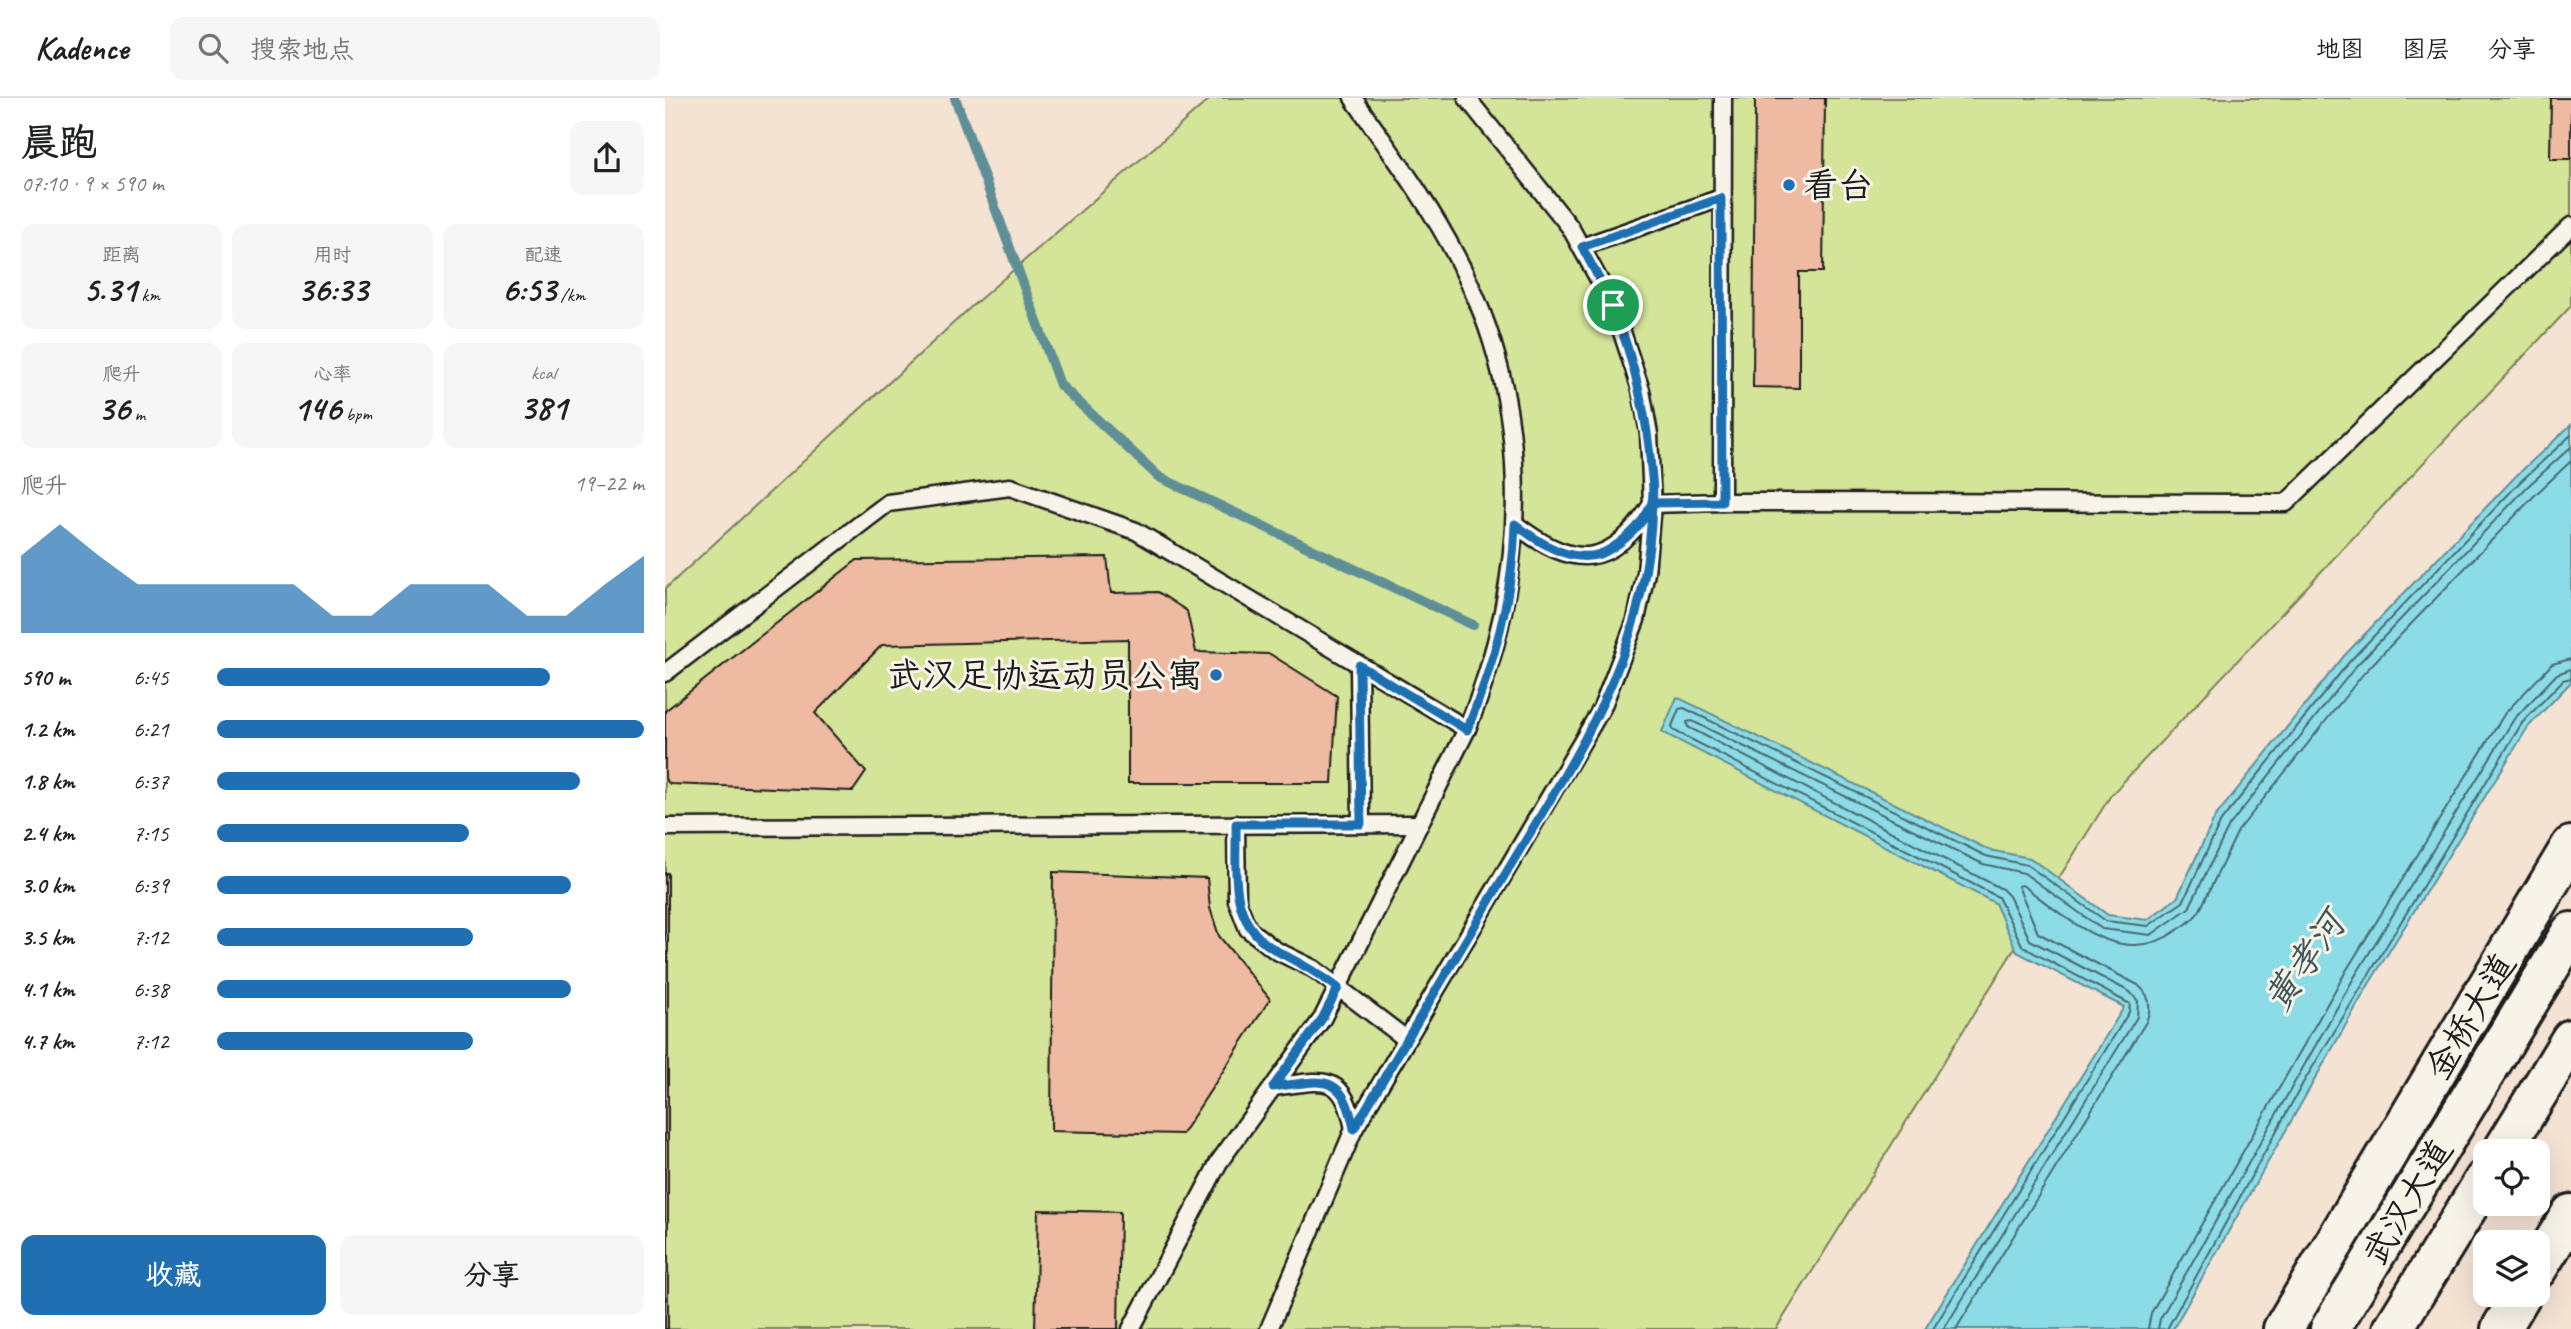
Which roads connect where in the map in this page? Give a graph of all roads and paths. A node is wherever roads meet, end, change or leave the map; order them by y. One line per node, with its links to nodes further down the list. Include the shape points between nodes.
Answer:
1 (1353, 98): 9 (lane, via 1436,219 1478,304 1505,394)
2 (1467, 98): 6 (lane)
3 (1723, 98): 4 (lane)
4 (1721, 198): 6 (lane); 7 (lane)
5 (2571, 226): 7 (lane, via 2286,503)
6 (1582, 247): 8 (lane, via 1613,305 1641,390 1649,434)
7 (1722, 502): 8 (lane)
8 (1652, 503): 9 (lane, via 1633,534 1605,553 1569,556 1543,546); 20 (lane, via 1646,573 1636,620 1602,708)
9 (1515, 524): 12 (lane, via 1499,636)
10 (1359, 665): 11 (lane, via 1136,531 1010,487 888,503); 12 (lane); 14 (lane)
11 (665, 673)
12 (1467, 730): 15 (lane)
13 (1236, 824): 14 (lane); 16 (lane); 19 (lane, via 1237,901 1248,929)
14 (1361, 824): 15 (lane)
15 (1420, 824): 19 (lane)
16 (665, 827)
17 (2571, 846): 31 (main road, 金桥大道)
18 (2571, 932): 32 (main road, 武汉大道)
19 (1338, 988): 20 (lane); 22 (lane, via 1322,1019)
20 (1406, 1039): 23 (lane)
21 (2571, 1039): 24 (main road, 武汉大道)
22 (1273, 1087): 23 (lane, via 1314,1081 1333,1085 1348,1100); 29 (lane, via 1219,1162)
23 (1354, 1129): 30 (lane)
24 (2510, 1139)
25 (2473, 1199): 33 (main road, 武汉大道)
26 (2571, 1214): 27 (main road)
27 (2550, 1248)
28 (2514, 1307): 34 (main road)
29 (1131, 1329)
30 (1269, 1329)
31 (2283, 1329)
32 (2330, 1329)
33 (2393, 1329)
34 (2501, 1329)

